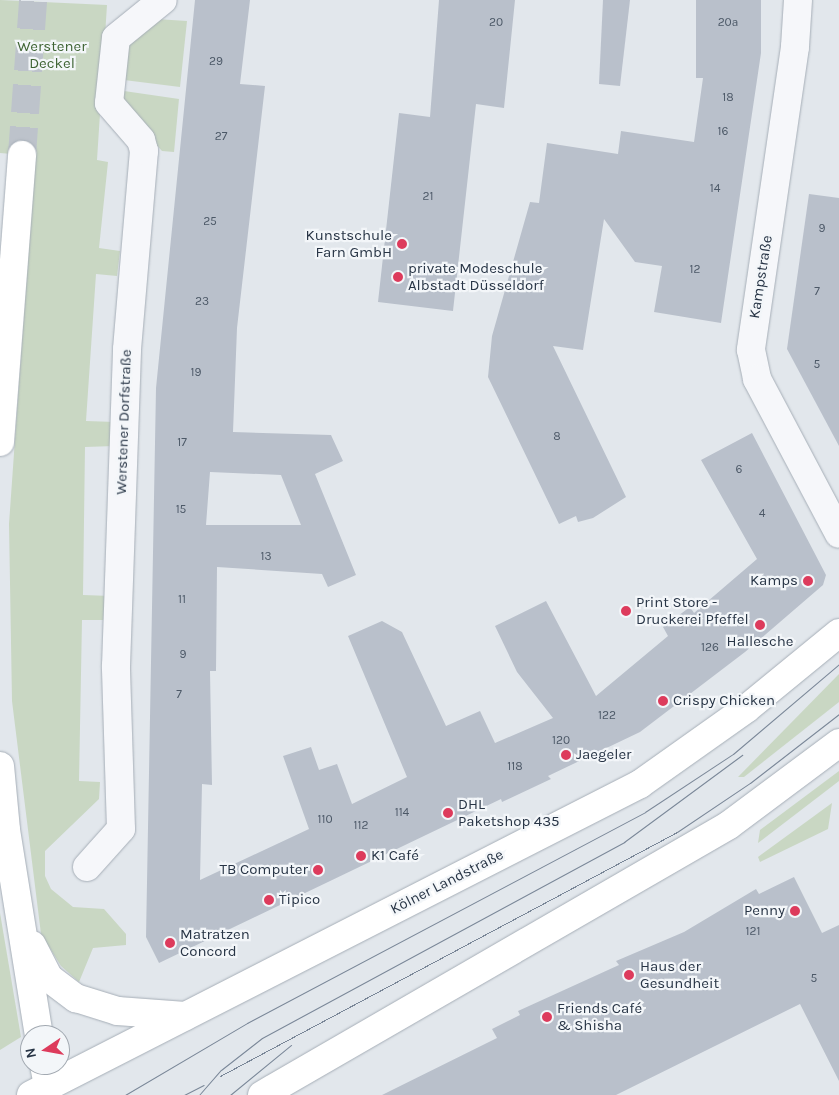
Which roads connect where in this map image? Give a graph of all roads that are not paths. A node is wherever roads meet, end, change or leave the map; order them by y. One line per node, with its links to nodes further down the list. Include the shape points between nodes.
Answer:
1 (163, 0): 9 (street, Werstener Dorfstraße, via 116,38 109,103 141,140 144,151 126,359 116,666 121,829)
2 (798, 0): 5 (street, Kampstraße, via 795,47 750,350 757,379)
3 (22, 155): 4 (main road)
4 (0, 442)
5 (839, 534)
6 (839, 633): 11 (main road, Kölner Landstraße, via 746,709 640,784)
7 (839, 743): 14 (main road, via 728,824)
8 (0, 766): 10 (main road)
9 (87, 867)
10 (19, 914): 11 (main road, via 49,978 76,998 118,1011); 12 (main road)
11 (185, 1016): 13 (main road, Kölner Landstraße)
12 (36, 1025)
13 (41, 1082)
14 (262, 1095)

